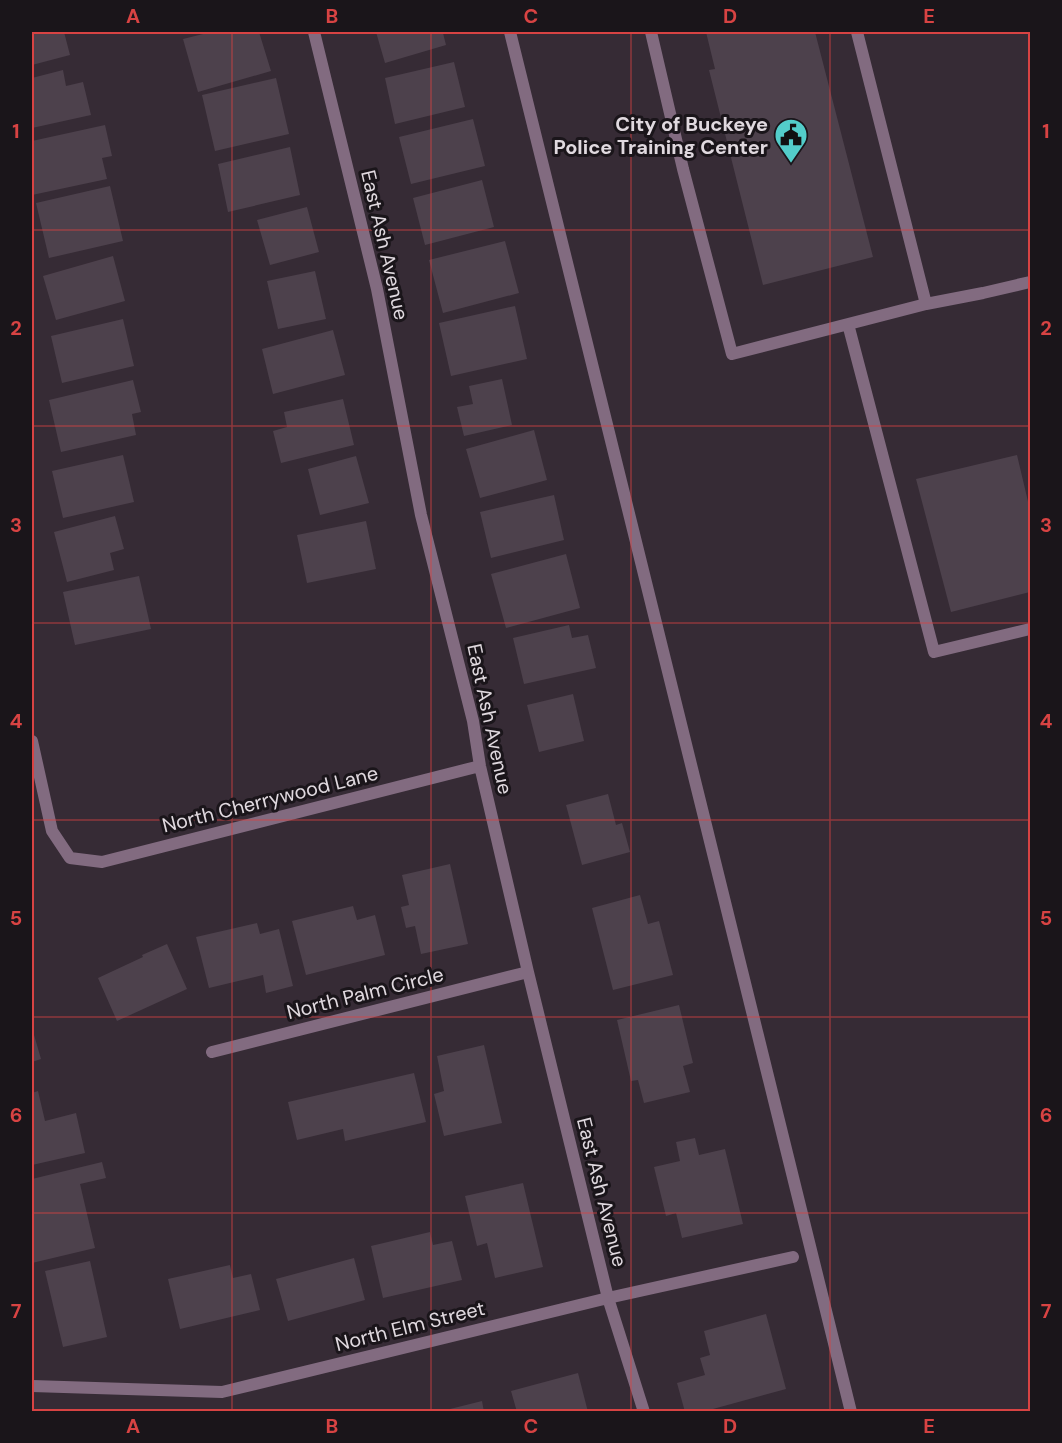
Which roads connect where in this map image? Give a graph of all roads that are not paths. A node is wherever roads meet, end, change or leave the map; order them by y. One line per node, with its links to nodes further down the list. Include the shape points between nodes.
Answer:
1 (314, 32): 10 (street, East Ash Avenue, via 377,289 421,515 473,721)
2 (510, 32): 17 (street)
3 (651, 32): 7 (street, via 732,354)
4 (857, 32): 6 (street)
5 (1030, 282): 6 (street)
6 (926, 304): 7 (street)
7 (849, 324): 8 (street, via 934,652)
8 (1030, 629)
9 (32, 741): 10 (street, North Cherrywood Lane, via 52,831 70,858 102,861)
10 (480, 766): 11 (street, East Ash Avenue)
11 (528, 972): 12 (street, North Palm Circle); 14 (street, East Ash Avenue)
12 (212, 1052)
13 (793, 1257): 14 (street, North Elm Street)
14 (608, 1298): 15 (street, North Elm Street, via 222,1392); 16 (street, East Ash Avenue)
15 (32, 1386)
16 (644, 1412)
17 (851, 1412)

